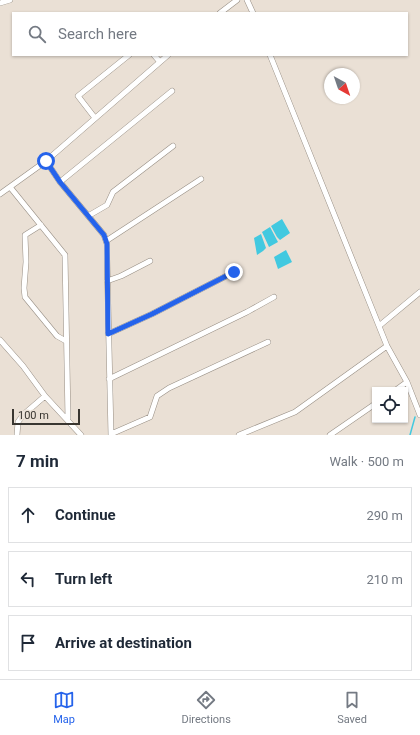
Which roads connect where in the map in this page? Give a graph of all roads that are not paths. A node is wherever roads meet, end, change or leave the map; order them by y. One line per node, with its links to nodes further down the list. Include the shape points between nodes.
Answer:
1 (10, 0): 4 (street)
2 (237, 0): 5 (street)
3 (247, 0): 6 (street)
4 (0, 3)
5 (221, 12)
6 (253, 12)
7 (128, 56): 13 (street, via 78,96)
8 (155, 56): 11 (street)
9 (167, 56): 11 (street)
10 (270, 56): 28 (street)
11 (160, 62): 13 (street)
12 (172, 91): 17 (street)
13 (95, 118): 15 (street)
14 (173, 146): 20 (street, via 113,192 107,205)
15 (46, 161): 17 (street); 18 (street)
16 (201, 178): 22 (street)
17 (60, 182): 20 (street)
18 (10, 188): 19 (street); 21 (street)
19 (0, 194)
20 (88, 216): 22 (street)
21 (41, 225): 31 (street, via 65,255); 31 (street, via 25,235 25,297 56,336)
22 (106, 241): 25 (street)
23 (150, 261): 25 (street)
24 (234, 272): 29 (street)
25 (107, 281): 29 (street)
26 (420, 292): 28 (street)
27 (274, 296): 34 (street, via 247,312)
28 (379, 326): 33 (street)
29 (108, 334): 34 (street)
30 (0, 340): 37 (street)
31 (66, 340): 40 (street)
32 (268, 342): 41 (street, via 169,388 156,396 150,417)
33 (387, 346): 35 (street); 44 (street, via 295,412)
34 (109, 379): 41 (street)
35 (407, 382): 36 (street); 39 (street)
36 (400, 387)
37 (46, 396): 40 (street); 42 (street, via 23,415 18,422)
38 (372, 406): 45 (street)
39 (420, 415)
40 (68, 419): 43 (street)
41 (111, 434)
42 (17, 435)
43 (81, 435)
44 (239, 435)
45 (330, 435)

